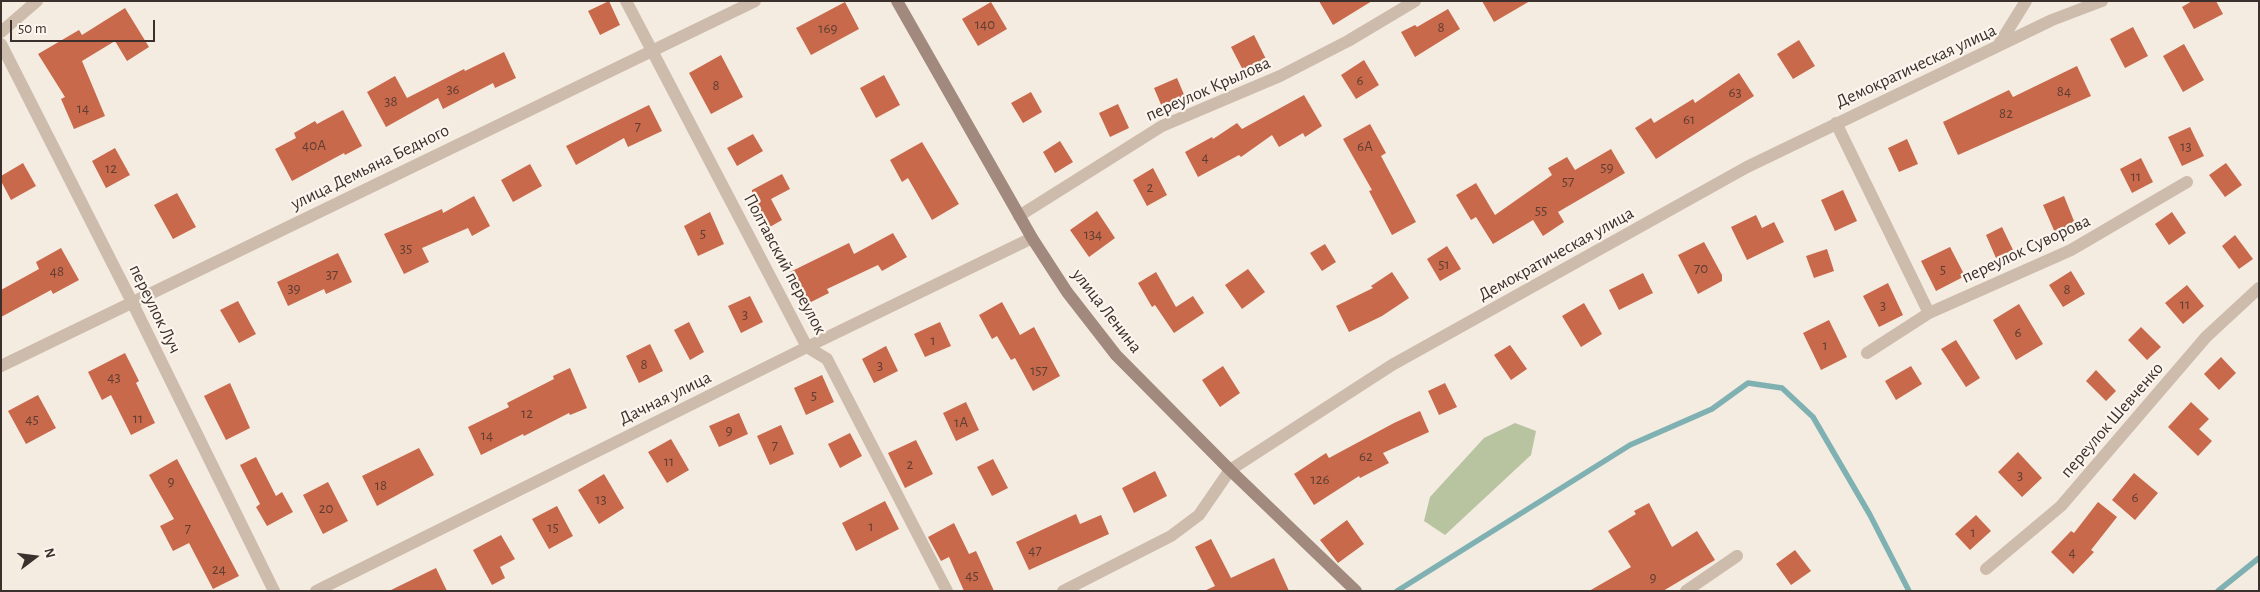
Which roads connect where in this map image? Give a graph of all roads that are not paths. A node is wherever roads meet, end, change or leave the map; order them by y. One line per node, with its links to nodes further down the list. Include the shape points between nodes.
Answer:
1 (37, 1): 8 (street)
2 (626, 1): 11 (street, Полтавский переулок)
3 (755, 1): 11 (street, улица Демьяна Бедного)
4 (897, 1): 14 (street, улица Ленина)
5 (1415, 1): 14 (street, переулок Крылова, via 1280,76 1162,126)
6 (2026, 1): 10 (street)
7 (2102, 1): 10 (street, Демократическая улица)
8 (1, 32)
9 (1, 44): 17 (street, переулок Луч)
10 (1998, 46): 12 (street, Демократическая улица)
11 (652, 50): 17 (street, улица Демьяна Бедного); 19 (street, Полтавский переулок)
12 (1836, 124): 18 (street); 22 (street, Демократическая улица, via 1747,167 1392,365)
13 (2187, 182): 18 (street, переулок Суворова, via 2071,250)
14 (1019, 216): 15 (street, улица Ленина)
15 (1032, 238): 19 (street, Дачная улица); 22 (street, улица Ленина, via 1067,292 1116,355)
16 (2259, 288): 24 (street, переулок Шевченко, via 2206,338 2061,506)
17 (132, 302): 21 (street, улица Демьяна Бедного); 25 (street, переулок Луч)
18 (1930, 313): 20 (street, переулок Суворова)
19 (807, 347): 26 (street, Дачная улица); 27 (street, Полтавский переулок, via 827,359)
20 (1867, 353)
21 (1, 366)
22 (1230, 470): 28 (street, Демократическая улица, via 1199,515 1171,536); 29 (street, улица Ленина)
23 (1737, 556): 30 (street)
24 (1986, 569)
25 (274, 591)
26 (316, 591)
27 (947, 591)
28 (1063, 591)
29 (1356, 591)
30 (1686, 591)

